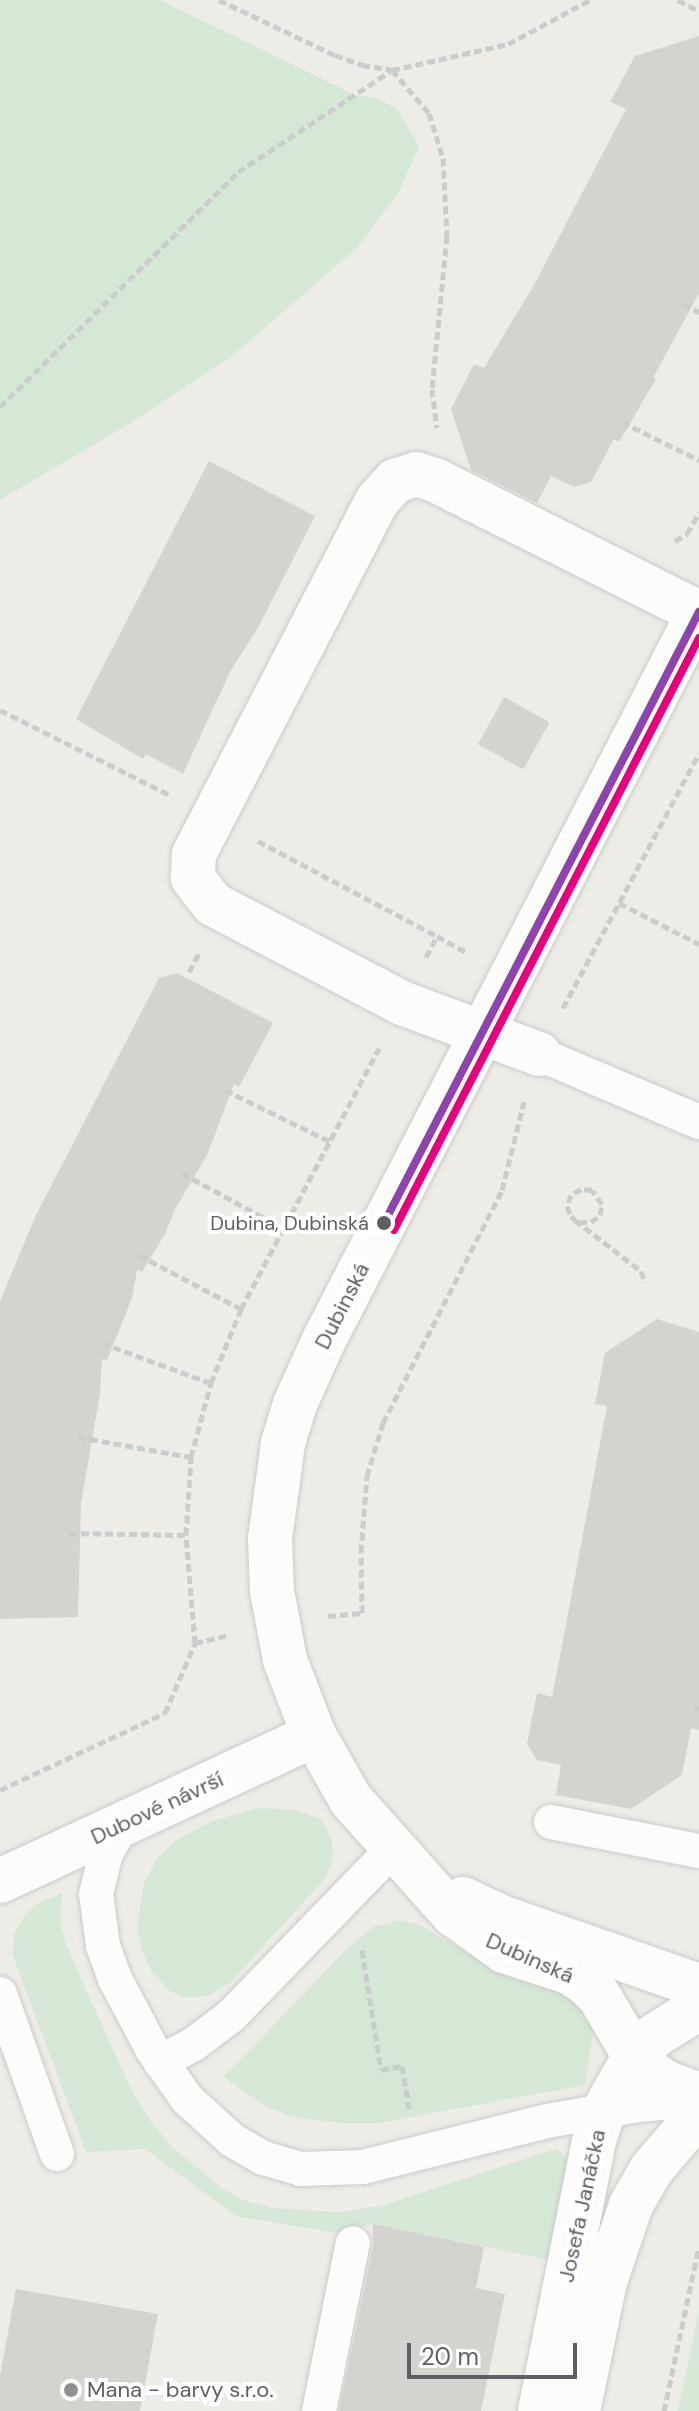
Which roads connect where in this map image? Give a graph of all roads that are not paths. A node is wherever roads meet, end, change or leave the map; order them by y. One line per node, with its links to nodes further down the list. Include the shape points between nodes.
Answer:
1 (699, 612): 2 (street, Dubinská); 2 (street, via 437,481 407,476 377,501 194,854 193,878 205,898 402,1003)
2 (480, 1032): 3 (street); 5 (street, Dubinská, via 295,1404 275,1482 270,1539 277,1625)
3 (533, 1071): 4 (lane)
4 (699, 1122)
5 (314, 1735): 7 (street, Dubové návrší); 8 (street, Dubinská, via 351,1800)
6 (551, 1822): 9 (lane)
7 (123, 1824): 10 (street, Dubové návrší); 16 (lane, via 100,1870 97,1919 115,1979)
8 (392, 1850): 11 (street, Dubinská, via 469,1902); 15 (street, Dubinská, via 477,1935 583,1981 599,1996); 16 (lane, via 231,2016)
9 (699, 1851)
10 (0, 1881)
11 (611, 1953): 12 (street, Dubinská); 14 (street, Dubinská)
12 (699, 1986)
13 (0, 1994): 21 (lane)
14 (685, 2015): 15 (street, Josefa Janáčka); 17 (street)
15 (635, 2058): 18 (street, Dubinská, via 665,2082); 19 (street, Josefa Janáčka)
16 (160, 2062): 19 (lane, via 208,2120 232,2140 279,2165 329,2170 417,2156)
17 (699, 2073)
18 (699, 2098): 19 (lane)
19 (604, 2110): 24 (street, Josefa Janáčka)
20 (699, 2113): 25 (street, Josefa Janáčka, via 658,2160 631,2205 605,2282)
21 (57, 2154)
22 (353, 2243): 23 (lane)
23 (319, 2411)
24 (540, 2411)
25 (578, 2411)

